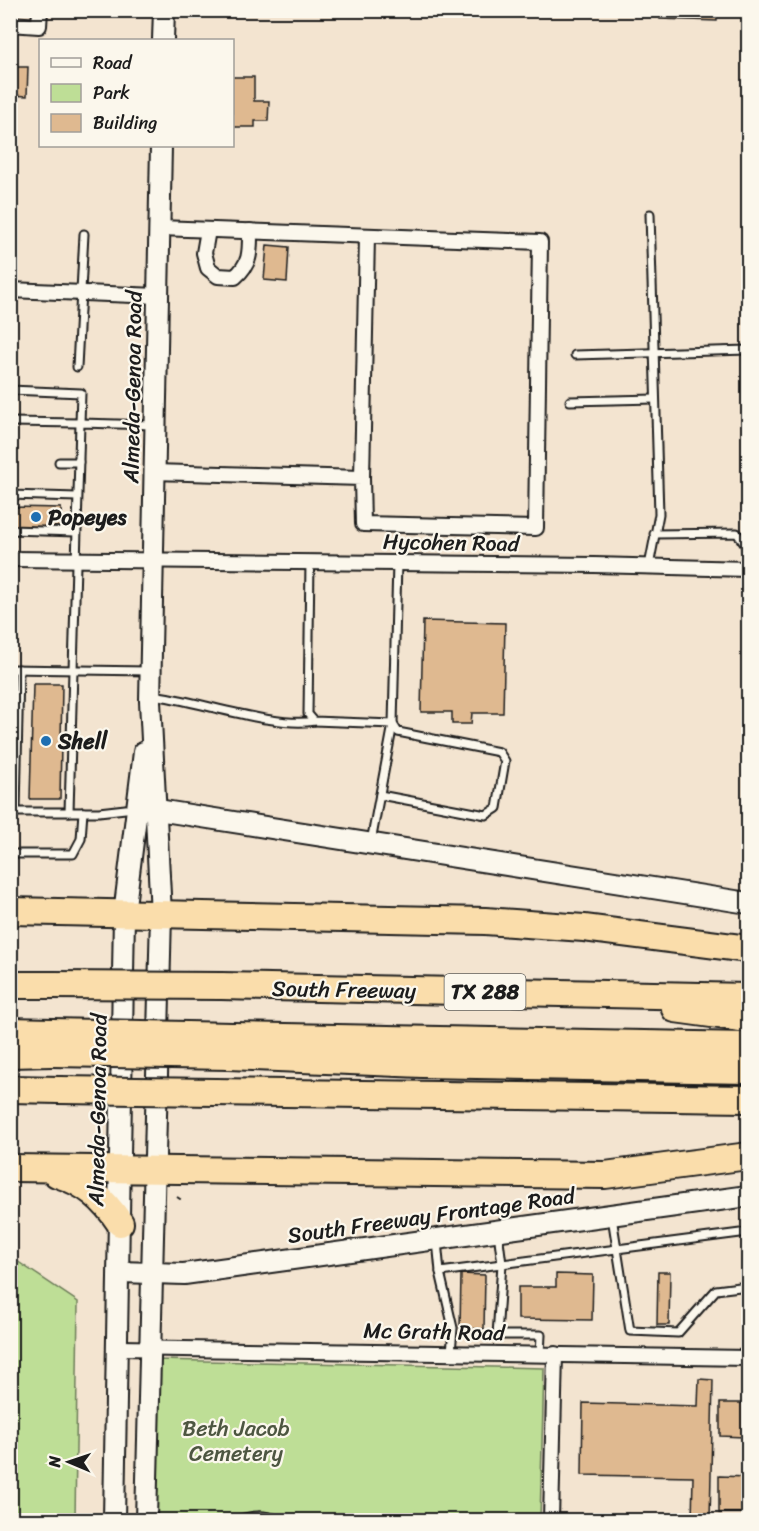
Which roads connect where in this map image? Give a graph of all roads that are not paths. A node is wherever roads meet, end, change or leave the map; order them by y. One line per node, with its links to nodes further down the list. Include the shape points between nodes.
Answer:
1 (40, 10): 3 (street, via 39,26)
2 (164, 10): 4 (main road)
3 (10, 24)
4 (163, 39)
5 (161, 147): 7 (main road, Almeda-Genoa Road)
6 (650, 214): 16 (lane)
7 (159, 228): 8 (street); 14 (main road, Almeda-Genoa Road)
8 (208, 230): 9 (street); 9 (street, via 204,253 208,268 219,276 234,277 246,267)
9 (250, 231): 11 (street)
10 (84, 234): 13 (lane)
11 (367, 236): 28 (street); 28 (street, via 540,242 536,528 363,524)
12 (10, 290): 13 (street)
13 (80, 294): 14 (street); 18 (lane)
14 (158, 296): 24 (main road, Almeda-Genoa Road)
15 (748, 350): 16 (lane)
16 (654, 352): 17 (lane); 20 (lane)
17 (575, 355)
18 (77, 367)
19 (10, 390): 23 (lane, via 81,393)
20 (656, 399): 21 (lane); 33 (lane, via 659,514)
21 (570, 401)
22 (10, 422): 23 (lane)
23 (80, 423): 24 (lane); 26 (lane)
24 (155, 426): 27 (main road, Almeda-Genoa Road)
25 (59, 462): 26 (lane)
26 (79, 462): 30 (lane)
27 (154, 472): 28 (street); 36 (main road, Almeda-Genoa Road)
28 (363, 478)
29 (10, 495): 30 (lane)
30 (77, 497): 32 (lane)
31 (10, 530): 32 (lane)
32 (76, 532): 35 (lane)
33 (654, 534): 39 (lane); 40 (lane, via 737,533 746,546)
34 (10, 559): 35 (street, Hycohen Road)
35 (75, 559): 36 (street, Hycohen Road); 42 (lane)
36 (152, 560): 37 (street, Hycohen Road); 43 (main road, Almeda-Genoa Road)
37 (310, 561): 38 (street, Hycohen Road); 45 (lane, via 308,714)
38 (397, 562): 39 (street, Hycohen Road); 46 (lane)
39 (649, 566): 40 (street, Hycohen Road)
40 (748, 569)
41 (15, 669): 42 (lane); 49 (lane)
42 (72, 670): 43 (lane); 50 (lane)
43 (150, 671): 44 (main road, Almeda-Genoa Road)
44 (150, 698): 45 (lane, via 178,698 290,723); 48 (main road, Almeda-Genoa Road)
45 (314, 721): 46 (lane)
46 (393, 724): 47 (lane); 47 (lane, via 398,732 499,752 505,761 497,808 486,815)
47 (380, 795): 52 (lane)
48 (146, 808): 51 (lane); 52 (main road); 56 (main road, Almeda-Genoa Road); 57 (main road, Almeda-Genoa Road)
49 (13, 812): 50 (lane)
50 (69, 812): 51 (lane)
51 (83, 812): 53 (lane, via 81,839 73,854)
52 (371, 842): 54 (main road)
53 (10, 854)
54 (748, 903)
55 (10, 911): 56 (highway)
56 (124, 914): 57 (highway); 75 (main road, Almeda-Genoa Road)
57 (161, 914): 58 (highway, via 485,921 584,928); 76 (main road, Almeda-Genoa Road)
58 (748, 949)
59 (10, 985): 60 (highway, South Freeway / TX 288, bridge)
60 (585, 994): 61 (highway, South Freeway / TX 288); 62 (highway)
61 (748, 997)
62 (748, 1018)
63 (10, 1031): 64 (highway)
64 (52, 1042): 65 (highway, bridge); 67 (highway)
65 (230, 1046): 66 (highway); 68 (highway, via 422,1064)
66 (748, 1046)
67 (10, 1054)
68 (748, 1071): 70 (highway)
69 (10, 1089): 70 (highway, bridge)
70 (504, 1096): 71 (highway)
71 (748, 1099)
72 (748, 1156): 76 (highway, via 605,1175)
73 (10, 1168): 74 (highway)
74 (39, 1168): 75 (highway); 79 (highway, via 72,1178 94,1192)
75 (120, 1171): 76 (highway); 79 (main road, Almeda-Genoa Road)
76 (155, 1171): 87 (main road, Almeda-Genoa Road)
77 (748, 1196): 78 (main road, South Freeway Frontage Road)
78 (611, 1215): 80 (main road, South Freeway Frontage Road); 83 (lane)
79 (120, 1223): 85 (main road, Almeda-Genoa Road)
80 (498, 1230): 82 (main road, South Freeway Frontage Road); 84 (lane)
81 (748, 1232): 83 (lane)
82 (436, 1238): 86 (lane); 87 (main road, South Freeway Frontage Road, via 184,1274)
83 (615, 1249): 84 (lane); 88 (lane, via 630,1331 678,1333 716,1290)
84 (502, 1264): 86 (lane); 92 (lane, via 497,1335 541,1335)
85 (120, 1272): 87 (main road, South Freeway Frontage Road); 89 (main road, Almeda-Genoa Road)
86 (440, 1272): 91 (lane, via 453,1328)
87 (154, 1273): 90 (main road, Almeda-Genoa Road)
88 (748, 1286)
89 (118, 1348): 90 (street, Mc Grath Road); 95 (main road, Almeda-Genoa Road)
90 (152, 1348): 91 (street, Mc Grath Road); 96 (main road, Almeda-Genoa Road)
91 (451, 1353): 92 (street, Mc Grath Road)
92 (540, 1354): 93 (street, Mc Grath Road)
93 (555, 1354): 94 (street, Mc Grath Road); 99 (street)
94 (748, 1358)
95 (114, 1521)
96 (146, 1521)
97 (237, 1521): 98 (lane, via 252,1515)
98 (279, 1521)
99 (551, 1521)

